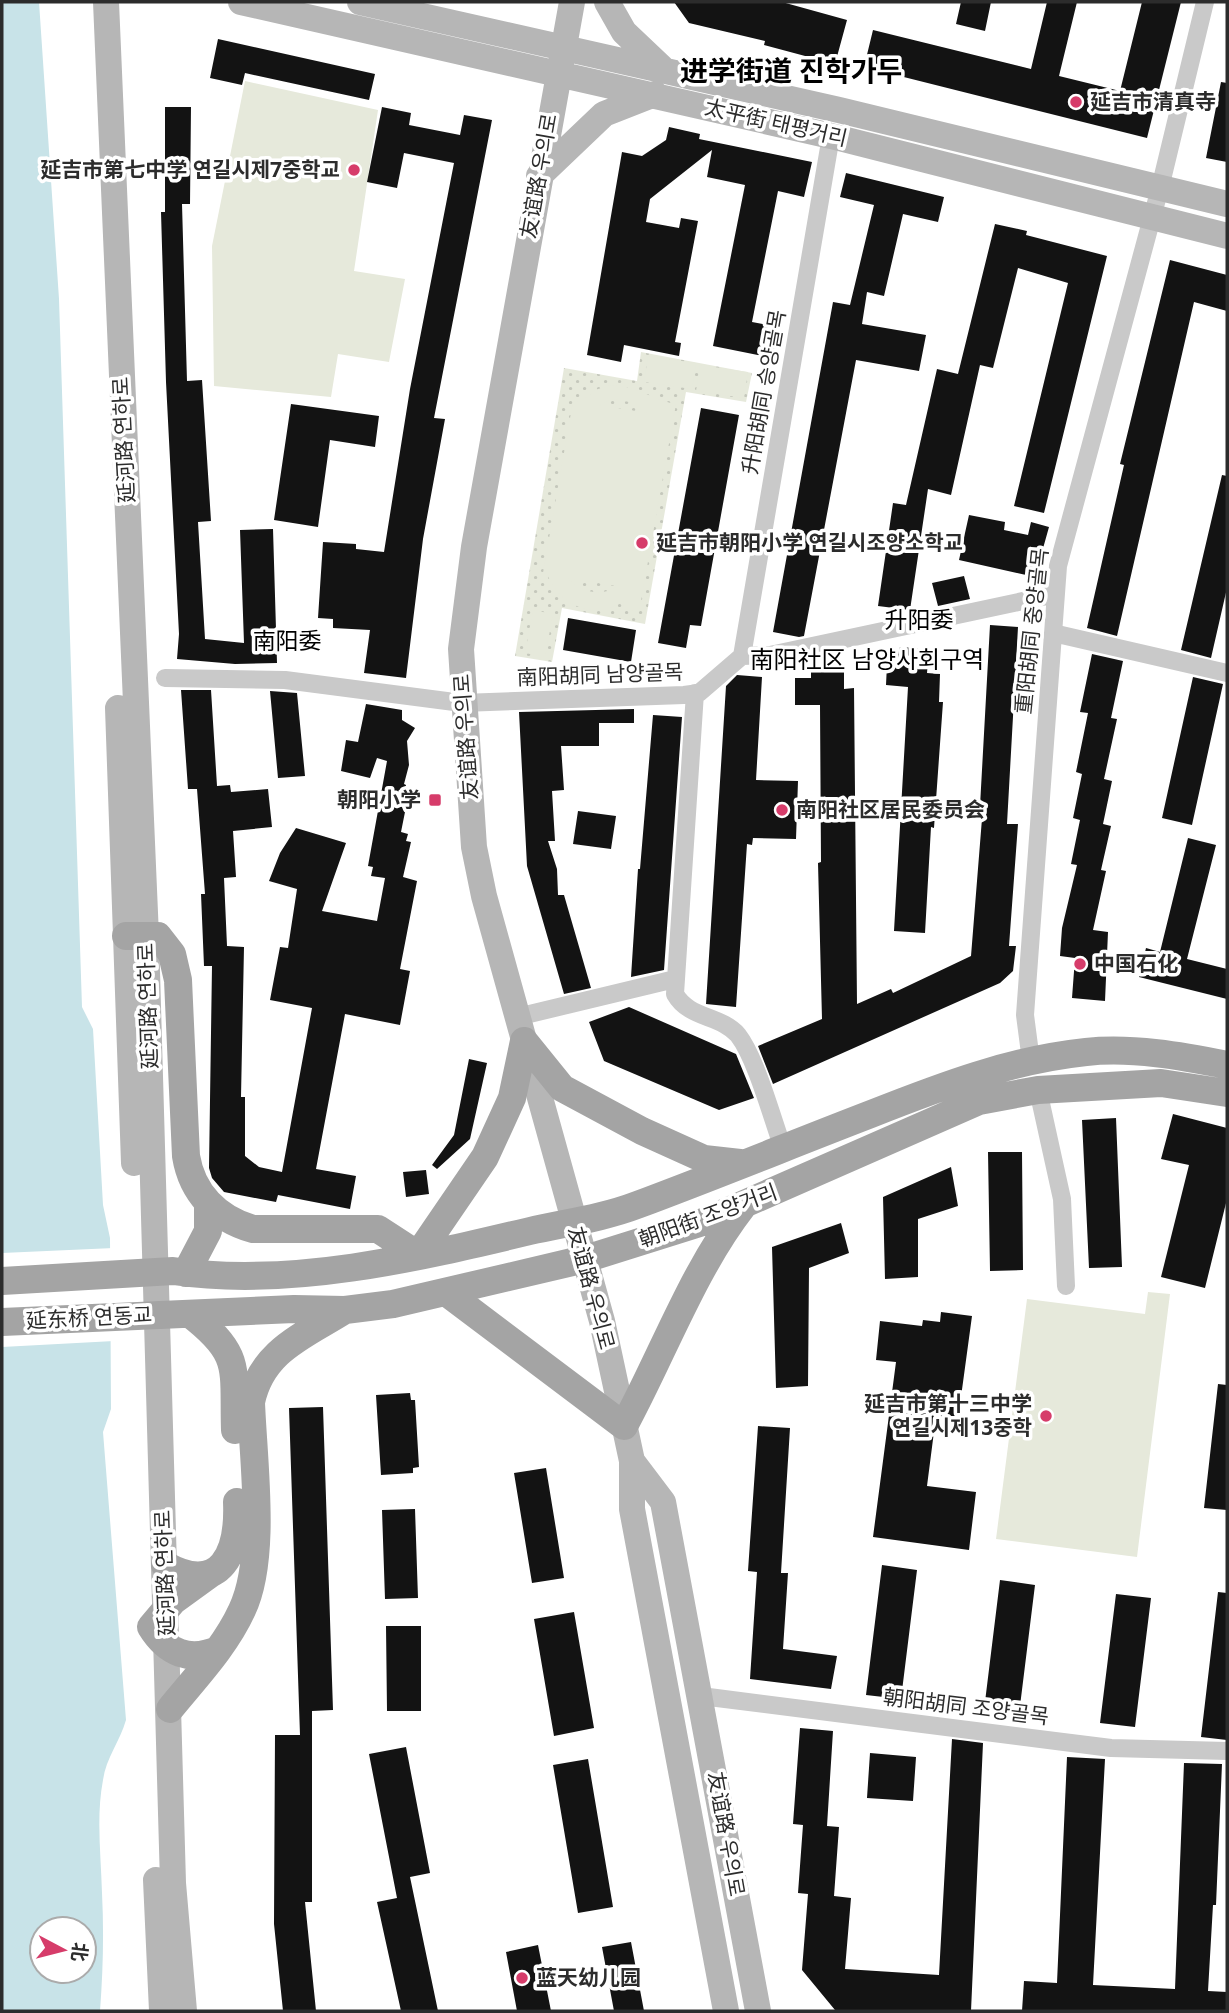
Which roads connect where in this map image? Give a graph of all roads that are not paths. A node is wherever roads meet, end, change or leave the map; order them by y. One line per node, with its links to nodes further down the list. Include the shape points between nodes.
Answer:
1 (88, 2): 24 (main road, 延河路 연하로)
2 (106, 2): 24 (main road, 延河路 연하로)
3 (241, 2): 8 (main road, 太平街 태평거리)
4 (360, 2): 8 (main road, 太平街 태평거리)
5 (572, 2): 8 (main road, 友谊路 우의로)
6 (607, 2): 9 (main road, via 624,32)
7 (1205, 2): 13 (street, 重阳胡同 중양골목)
8 (560, 59): 9 (main road, 太平街 태평거리); 10 (main road, 太平街 태평거리); 12 (main road, 友谊路 우의로)
9 (663, 69): 13 (main road, 太平街 태평거리)
10 (655, 94): 11 (main road, 太平街 태평거리); 12 (main road, via 604,114)
11 (831, 135): 15 (main road, 太平街 태평거리); 19 (street, 升阳胡同 승양골목)
12 (540, 176): 23 (main road, 友谊路 우의로, via 466,598)
13 (1160, 188): 14 (main road, 太平街 태평거리); 15 (street, 重阳胡同 중양골목)
14 (1227, 204)
15 (1151, 216): 16 (main road, 太平街 태평거리); 17 (street, 重阳胡同 중양골목, via 1079,478)
16 (1227, 236)
17 (1056, 594): 18 (street, 重阳胡同 중양골목); 19 (street, via 770,655)
18 (1053, 633): 20 (street); 27 (street, 重阳胡同 중양골목, via 1025,1015)
19 (742, 656): 22 (street, 南阳胡同 남양골목)
20 (1227, 673)
21 (165, 678): 23 (street, 南阳胡同 남양골목, via 285,680)
22 (695, 694): 23 (street, 南阳胡同 남양골목); 25 (street)
23 (462, 703): 26 (main road, 友谊路 우의로, via 474,847)
24 (136, 936): 33 (main road, via 162,939 172,954 186,1156 189,1176); 47 (main road, 延河路 연하로); 49 (main road, 延河路 연하로)
25 (676, 979): 26 (street); 31 (street, via 680,1003 737,1034)
26 (521, 1029): 32 (main road, via 562,1088 704,1159); 35 (main road, 友谊路 우의로); 36 (main road, via 512,1098 485,1157)
27 (1031, 1060): 28 (main road, 朝阳街 조양거리, via 1101,1052 1177,1055); 31 (main road, 朝阳街 조양거리, via 971,1075)
28 (1227, 1065)
29 (1038, 1090): 30 (main road, 朝阳街 조양거리, via 1160,1083); 34 (main road, 朝阳街 조양거리, via 979,1101); 40 (street, via 1062,1199)
30 (1227, 1093)
31 (783, 1147): 32 (main road, 朝阳街 조양거리)
32 (742, 1163): 35 (main road, 朝阳街 조양거리, via 634,1206)
33 (208, 1203): 36 (main road, via 253,1230 378,1229); 38 (main road, via 208,1231)
34 (745, 1205): 37 (main road, 朝阳街 조양거리); 45 (main road, via 712,1248)
35 (573, 1221): 36 (main road, 朝阳街 조양거리); 37 (main road, 友谊路 우의로)
36 (418, 1255): 38 (main road, 朝阳街 조양거리, via 337,1269)
37 (584, 1259): 41 (main road, 朝阳街 조양거리); 45 (main road, 友谊路 우의로)
38 (180, 1272): 39 (main road, 延东桥 연동교)
39 (2, 1281)
40 (1066, 1286)
41 (446, 1292): 42 (main road, 朝阳街 조양거리); 45 (main road)
42 (345, 1310): 43 (main road, 朝阳街 조양거리); 50 (main road, via 278,1352 255,1384 251,1402 254,1569 243,1609)
43 (183, 1314): 44 (main road, 延东桥 연동교); 48 (main road, via 226,1346 233,1369 237,1530 231,1556)
44 (2, 1322)
45 (624, 1426): 46 (main road, 友谊路 우의로)
46 (632, 1461): 51 (main road, 友谊路 우의로, via 663,1502); 56 (main road, 友谊路 우의로, via 632,1509)
47 (165, 1564): 48 (main road, via 193,1575); 49 (main road, 延河路 연하로)
48 (216, 1571): 49 (main road)
49 (162, 1628): 50 (main road, via 193,1657); 52 (main road, 延河路 연하로); 54 (main road, 延河路 연하로, via 157,1938)
50 (218, 1650): 52 (main road)
51 (701, 1696): 53 (street, 朝阳胡同 조양골목, via 1111,1748); 57 (main road, 友谊路 우의로)
52 (170, 1709): 55 (main road, 延河路 연하로, via 173,1883)
53 (1227, 1751)
54 (162, 2011)
55 (184, 2011)
56 (726, 2011)
57 (758, 2011)

